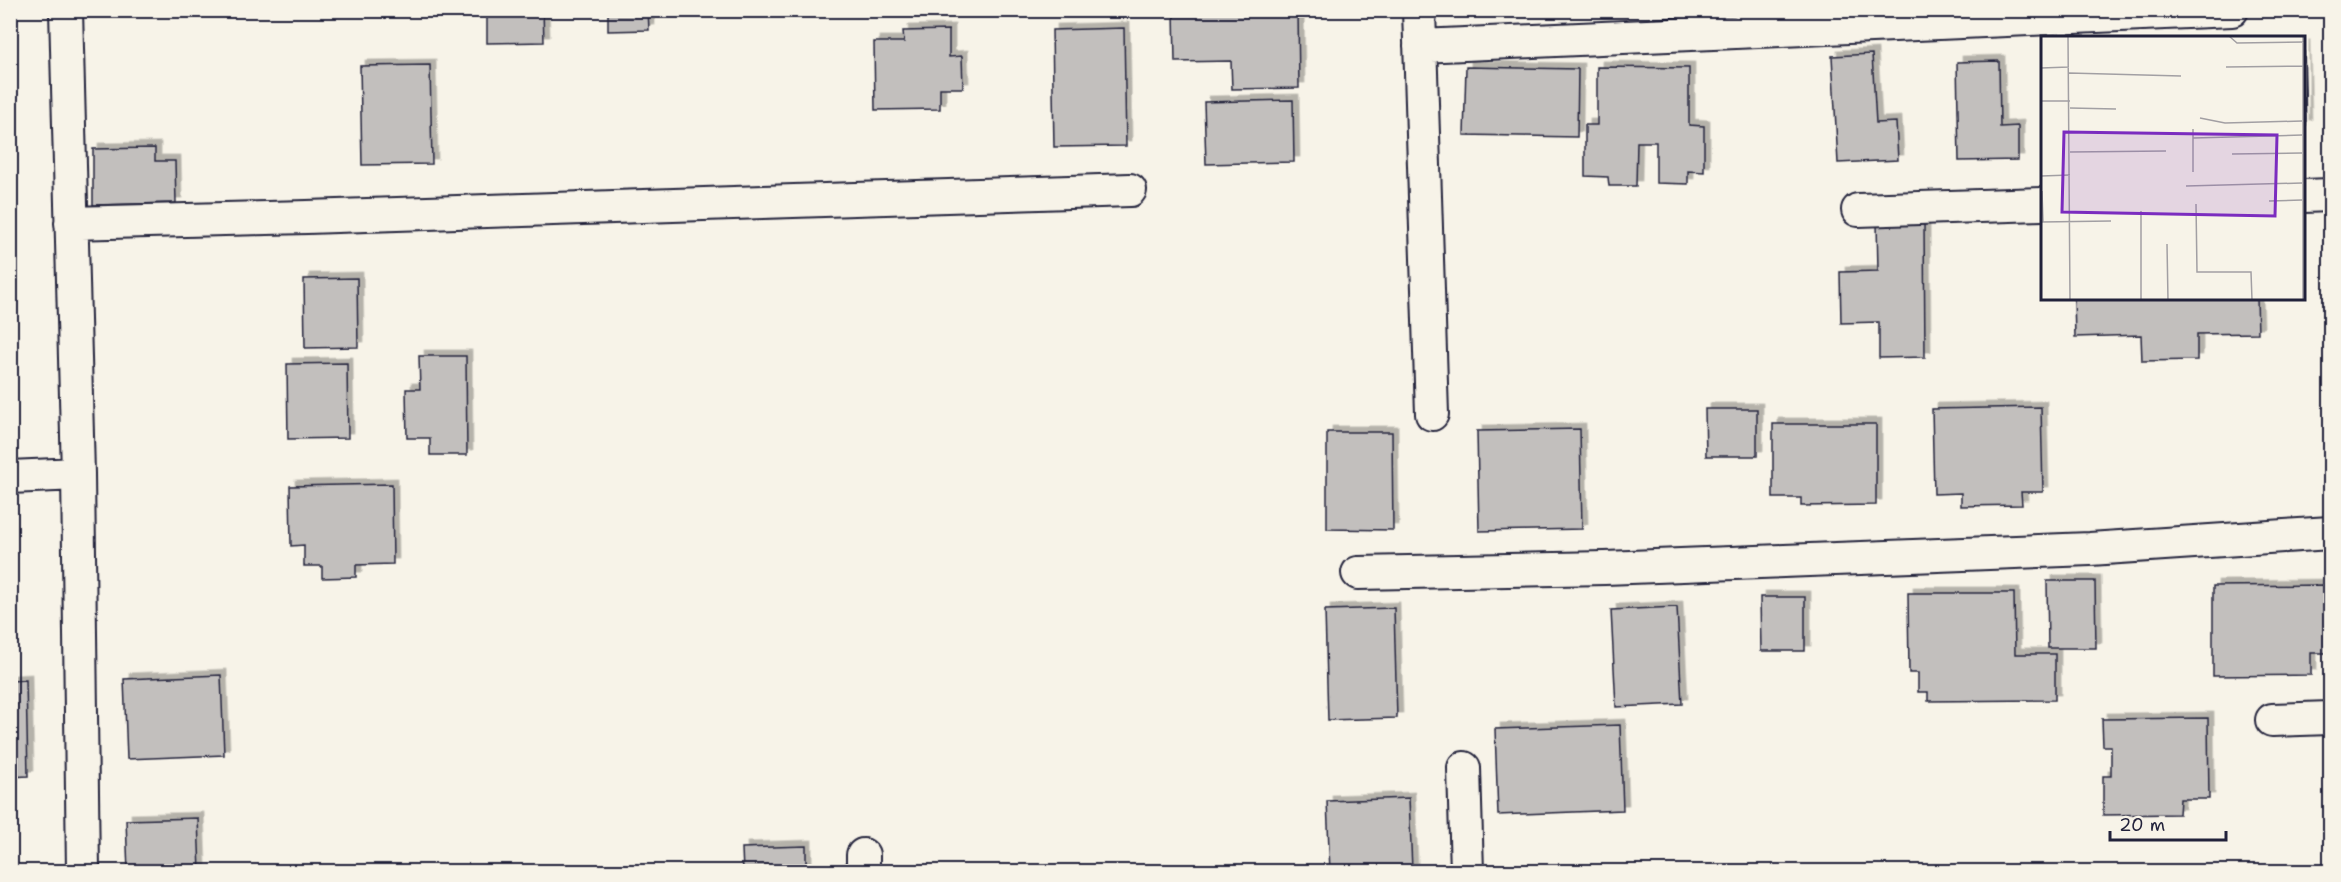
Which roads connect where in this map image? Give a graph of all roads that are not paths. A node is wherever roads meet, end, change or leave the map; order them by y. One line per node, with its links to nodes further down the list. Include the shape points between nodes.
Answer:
1 (66, 10): 10 (street)
2 (1419, 10): 4 (street)
3 (2232, 10): 4 (street)
4 (1420, 46): 11 (street)
5 (1130, 190): 10 (street)
6 (2331, 195): 7 (street)
7 (2305, 196)
8 (2041, 204): 9 (street)
9 (1858, 210)
10 (72, 223): 12 (street)
11 (1432, 414)
12 (78, 474): 13 (street); 19 (street)
13 (10, 477)
14 (2331, 533): 15 (street, via 2055,550 1605,568)
15 (1358, 573)
16 (2331, 718): 17 (street)
17 (2272, 720)
18 (1464, 768): 20 (street)
19 (83, 872)
20 (1467, 872)

